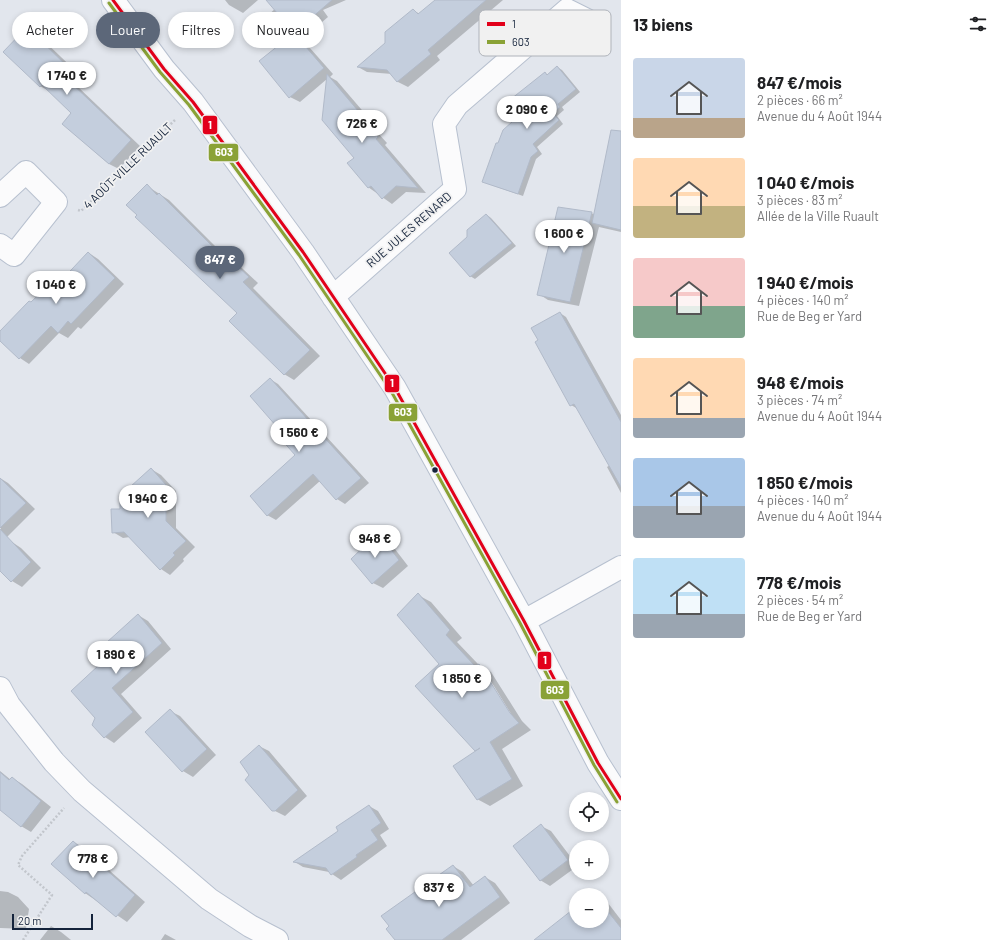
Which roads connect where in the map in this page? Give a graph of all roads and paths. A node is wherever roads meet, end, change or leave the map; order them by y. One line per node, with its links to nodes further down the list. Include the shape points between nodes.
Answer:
1 (113, 0): 3 (street, via 164,69)
2 (513, 56): 7 (street, RUE JULES RENARD, via 457,105 444,124 455,189)
3 (193, 102): 5 (path, 4 AOÛT-VILLE RUAULT, via 82,211); 7 (street)
4 (0, 196): 5 (street, via 26,172)
5 (56, 202): 6 (street, via 14,255)
6 (0, 245)
7 (333, 297): 9 (street, via 395,388)
8 (621, 567): 9 (street)
9 (524, 621): 12 (street, via 598,763)
10 (0, 688): 11 (street, via 9,705 54,762)
11 (82, 791): 13 (path, via 58,814 22,856 18,865 52,895); 14 (street, via 209,899)
12 (621, 799)
13 (23, 940)
14 (277, 940)

